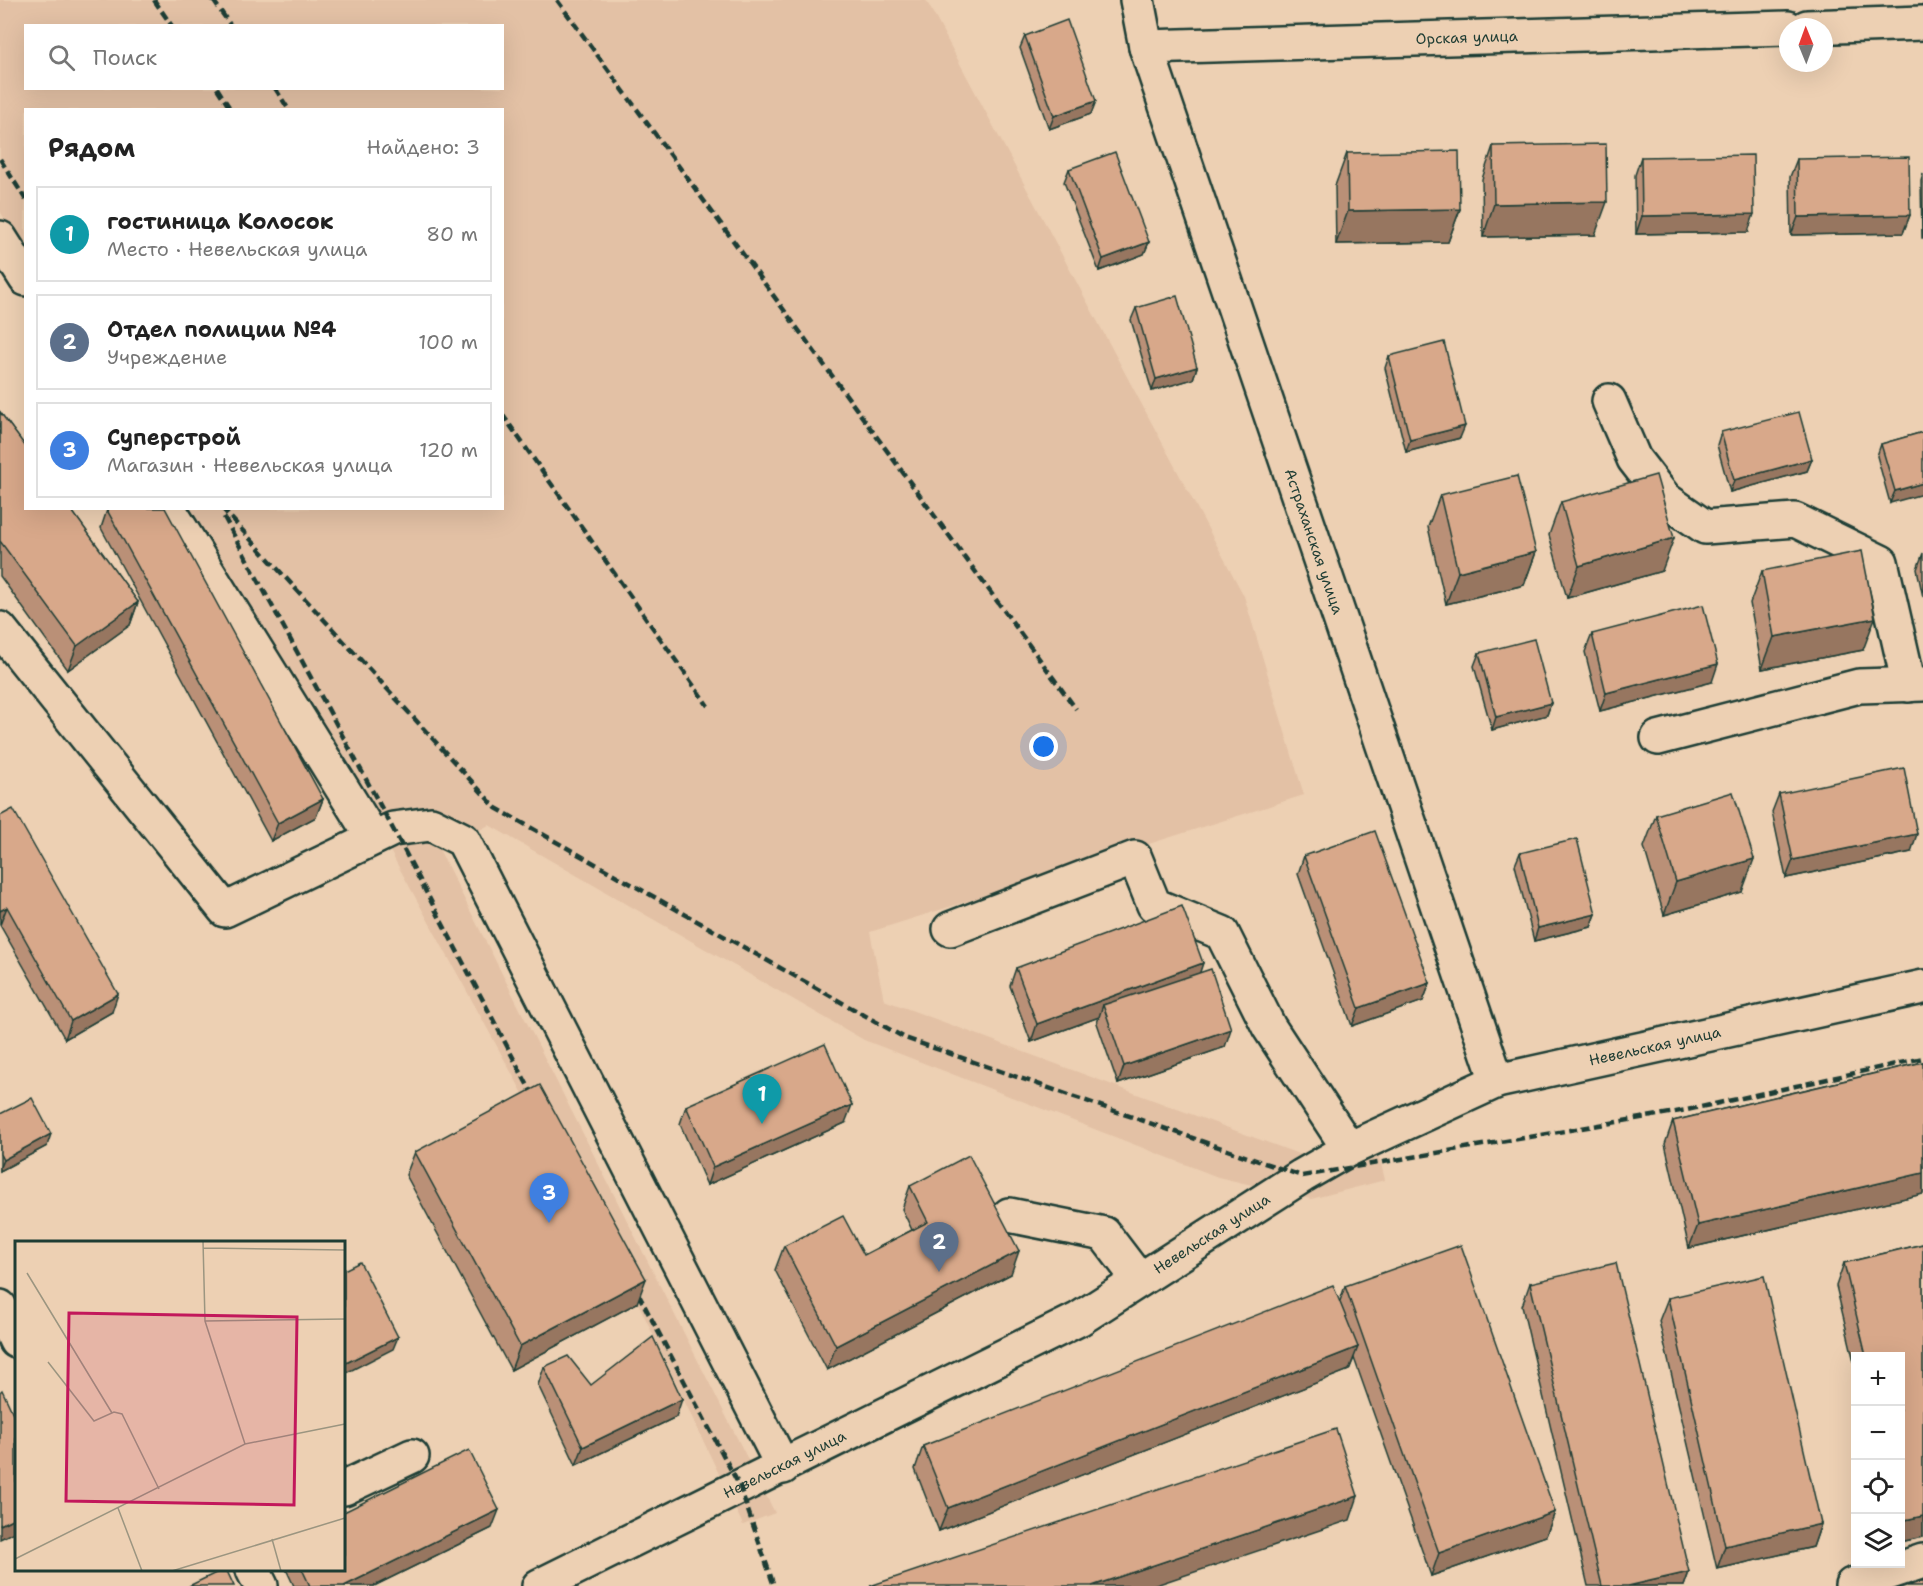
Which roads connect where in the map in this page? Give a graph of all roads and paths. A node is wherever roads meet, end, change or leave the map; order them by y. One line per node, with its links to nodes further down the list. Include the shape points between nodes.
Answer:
1 (1137, 0): 5 (street, Астраханская улица)
2 (1923, 23): 3 (street)
3 (1833, 26)
4 (1779, 28): 5 (street, Орская улица)
5 (1146, 47): 16 (street, Астраханская улица)
6 (0, 238): 7 (street)
7 (24, 276)
8 (1609, 401): 11 (street, via 1640,467 1665,499 1705,526 1795,520 1881,562)
9 (169, 510): 13 (street)
10 (0, 629): 13 (street, via 225,910)
11 (1916, 684): 12 (street, via 1859,686)
12 (1658, 738)
13 (373, 838): 23 (street, via 393,829 430,824 463,840)
14 (950, 929): 17 (street, via 1135,858 1154,905 1222,933 1269,1027)
15 (1923, 987): 16 (street, Невельская улица)
16 (1497, 1081): 17 (street, Невельская улица)
17 (1349, 1149): 19 (street, Невельская улица)
18 (1009, 1215): 19 (street, via 1104,1234)
19 (1139, 1280): 23 (street, Невельская улица, via 1079,1319)
20 (0, 1306): 21 (street)
21 (15, 1339)
22 (412, 1456): 24 (street)
23 (783, 1467): 29 (street, Невельская улица)
24 (345, 1488)
25 (1923, 1561): 27 (street)
26 (254, 1571): 28 (street)
27 (1852, 1585)
28 (261, 1586)
29 (539, 1586)

